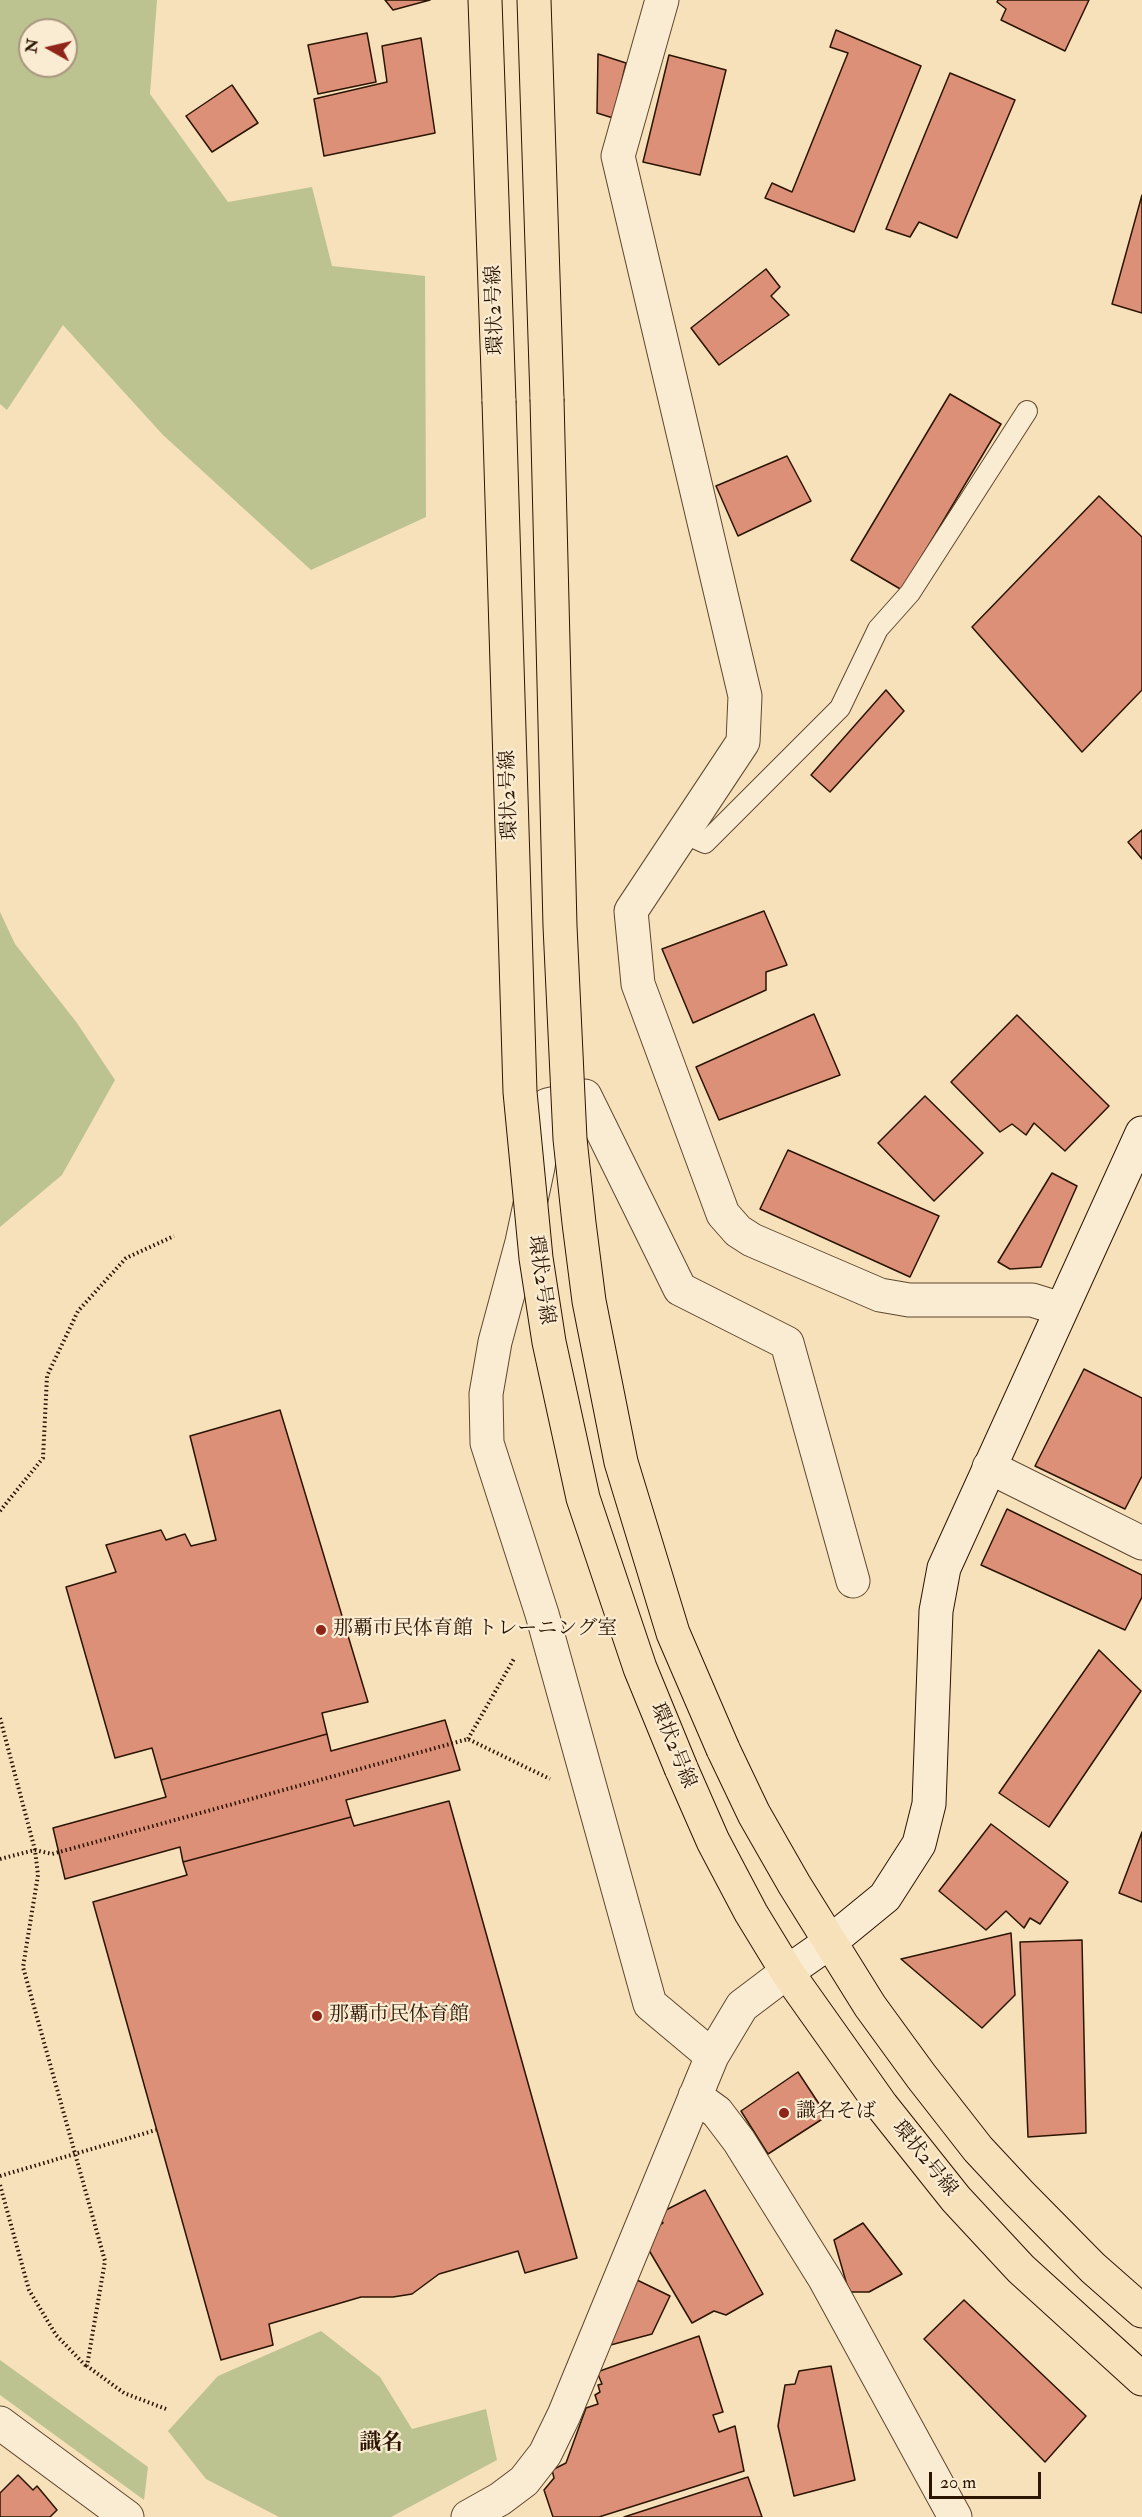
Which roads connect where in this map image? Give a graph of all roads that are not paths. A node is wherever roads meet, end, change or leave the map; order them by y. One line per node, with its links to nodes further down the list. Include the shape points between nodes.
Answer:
1 (485, 0): 12 (main road, 環状2号線, bridge, via 520,1092 536,1258 562,1409 583,1498 640,1668 713,1841)
2 (534, 0): 11 (main road, bridge, via 560,926 570,1139 591,1312 621,1462 673,1633 760,1824)
3 (662, 0): 5 (street, via 618,156 746,696 743,742)
4 (1027, 411): 5 (lane, via 910,593 878,629 840,708 705,843)
5 (683, 833): 7 (street, via 631,911 638,984 723,1214 752,1240 880,1295 909,1300 1032,1300)
6 (1142, 1133): 7 (street)
7 (1061, 1309): 8 (street)
8 (989, 1467): 9 (street); 11 (street, via 944,1568 936,1611 929,1804 919,1844 885,1897)
9 (1142, 1543)
10 (853, 1581): 13 (street, via 787,1343 680,1289 585,1096 547,1105 531,1199 495,1342 486,1394 487,1443 542,1614 650,2004)
11 (830, 1942): 12 (street); 15 (main road, via 876,2014 978,2149 1093,2268)
12 (787, 1972): 13 (street, via 742,2006); 16 (main road, 環状2号線, via 882,2106 956,2199 1021,2269)
13 (711, 2056): 14 (street)
14 (695, 2096): 19 (street, via 545,2454 524,2481); 20 (street, via 717,2112 739,2141 825,2279)
15 (1142, 2311)
16 (1142, 2379)
17 (0, 2423): 18 (street)
18 (127, 2517)
19 (468, 2517)
20 (955, 2517)

